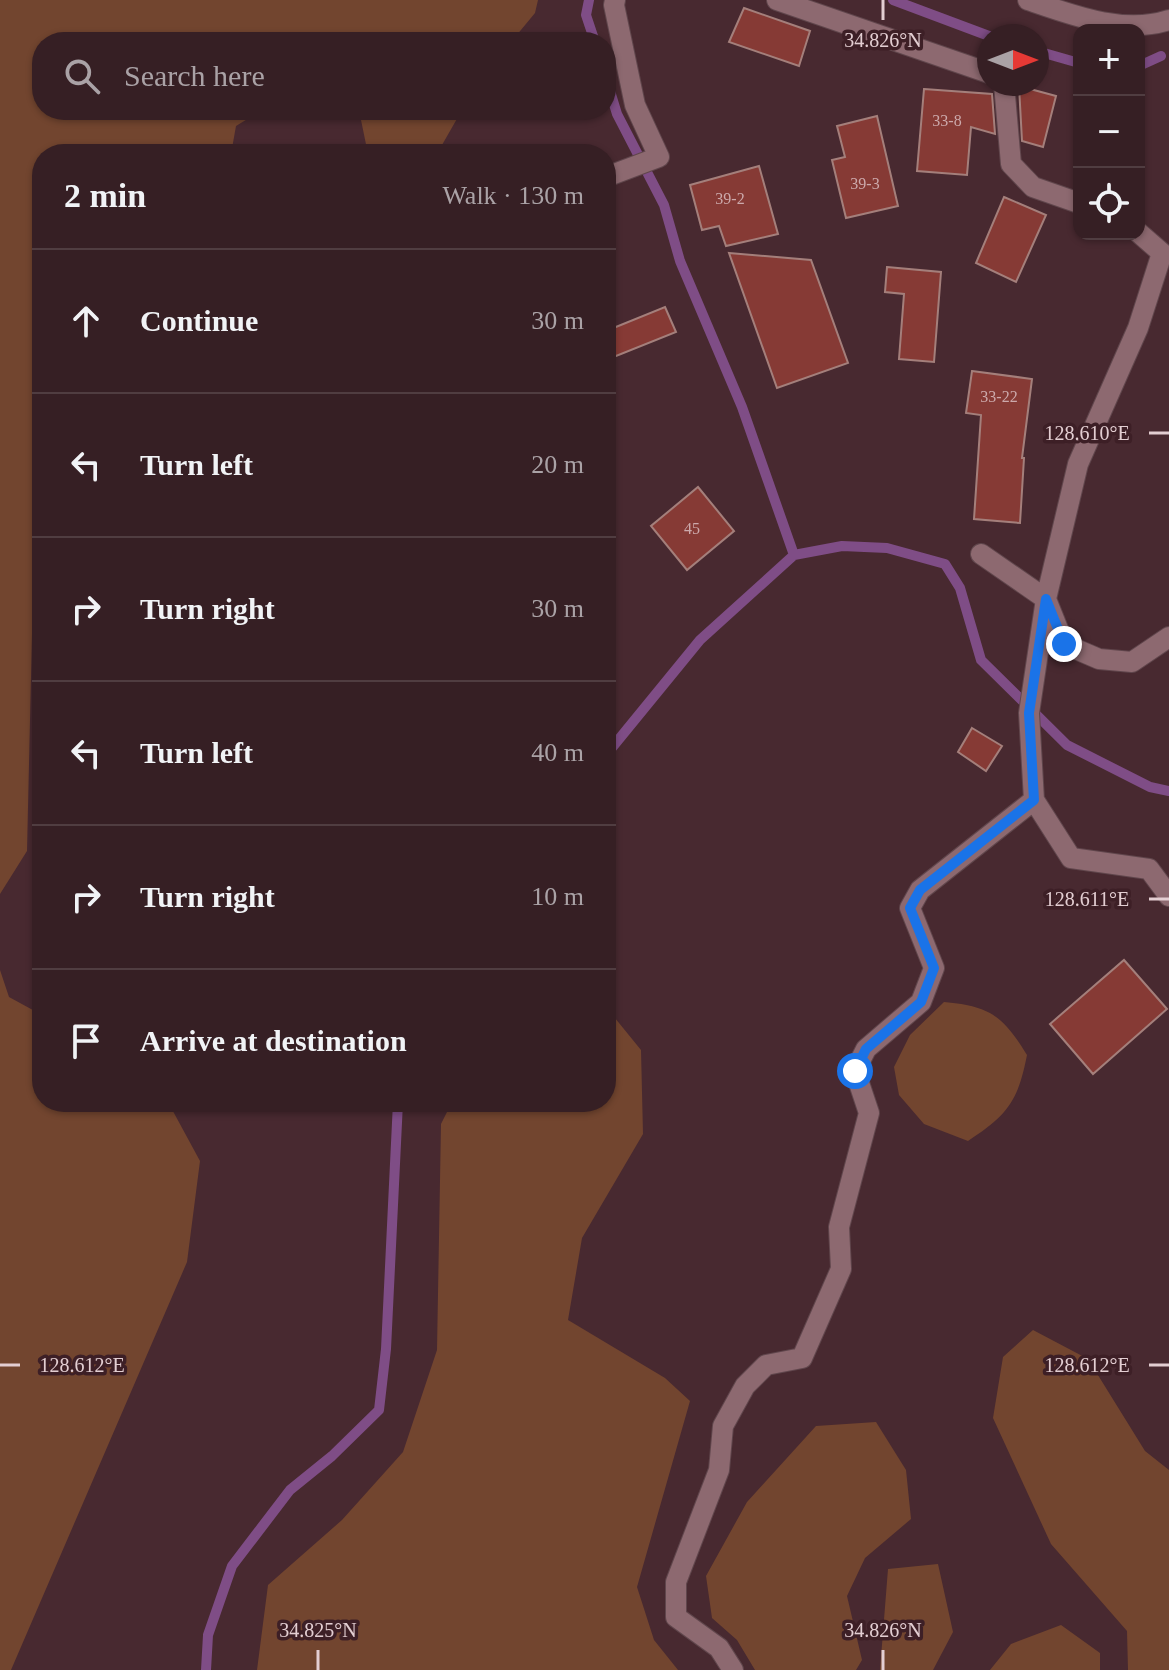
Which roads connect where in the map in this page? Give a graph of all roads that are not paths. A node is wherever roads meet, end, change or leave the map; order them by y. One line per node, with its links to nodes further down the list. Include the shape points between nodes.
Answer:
1 (615, 0): 7 (street, via 635,105 659,157)
2 (777, 0): 5 (street)
3 (1028, 0): 4 (street, via 1093,22 1153,25)
4 (1169, 20)
5 (977, 69)
6 (1005, 96): 8 (street, via 1011,164 1033,187)
7 (616, 173)
8 (1073, 201)
9 (1145, 238): 11 (street, via 1162,253 1138,328 1078,464)
10 (981, 554): 11 (street)
11 (1046, 599): 12 (street, via 1064,644 1099,659 1132,662); 13 (street, via 1029,713)
12 (1169, 637)
13 (1034, 800): 14 (street, via 1071,858 1149,869); 15 (street, via 920,890 910,908 934,968 921,1002 866,1049 855,1071 869,1113 839,1227 841,1269 802,1358 766,1365 745,1386 723,1426 719,1470 676,1582 676,1617 719,1648)
14 (1169, 896)
15 (733, 1670)

